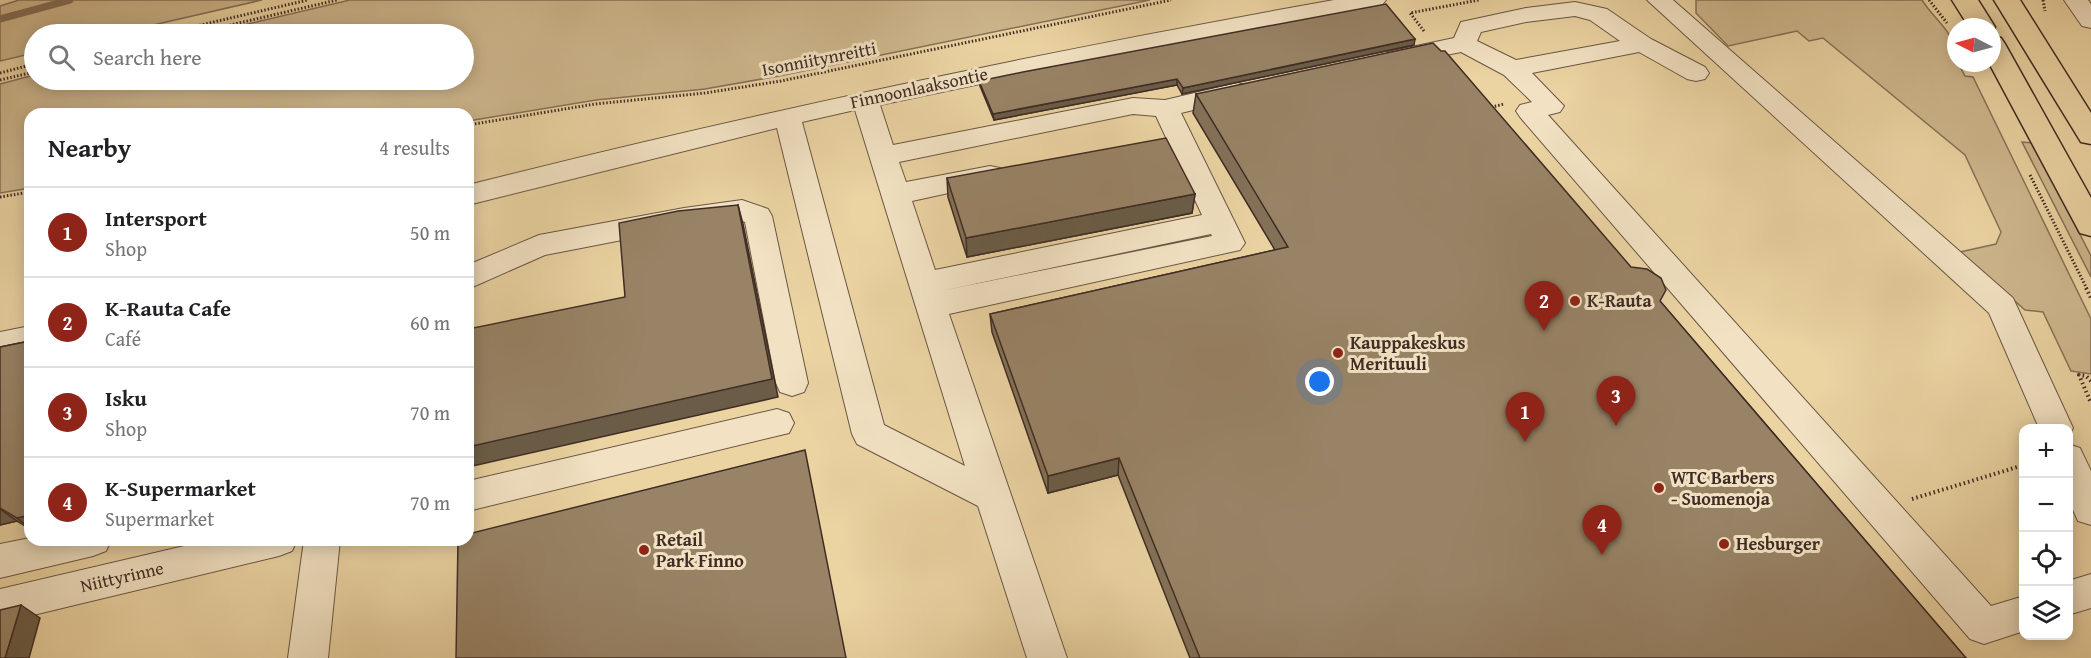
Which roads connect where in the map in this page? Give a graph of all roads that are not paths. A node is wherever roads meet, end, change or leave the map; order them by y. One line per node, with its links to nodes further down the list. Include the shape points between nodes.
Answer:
1 (1374, 0): 16 (street, Finnoonlaaksontie, via 1093,52)
2 (1659, 0): 6 (street)
3 (1965, 0): 7 (main road)
4 (2007, 0): 19 (main road)
5 (2076, 0): 8 (street)
6 (1684, 12): 31 (street, via 2002,306)
7 (1976, 18)
8 (2091, 21)
9 (1464, 44): 10 (street, via 1470,27 1575,9 1598,14); 12 (street); 13 (street)
10 (1641, 44): 13 (street); 14 (street)
11 (2001, 60): 24 (main road)
12 (1369, 63)
13 (1513, 69): 43 (street, via 1551,106 1529,111 1984,626)
14 (1696, 73)
15 (1264, 86): 17 (street)
16 (865, 100): 18 (street, Finnoonlaaksontie); 20 (street)
17 (1165, 108): 20 (street, via 1133,106); 26 (street, via 1167,139 1220,222)
18 (787, 116): 22 (street, Finnoonlaaksontie); 34 (street, via 869,434)
19 (2091, 135)
20 (883, 156): 23 (street)
21 (1010, 170): 23 (street)
22 (474, 193)
23 (897, 194): 26 (street)
24 (2091, 225)
25 (474, 275): 29 (street, via 539,246 742,210 758,216)
26 (929, 294): 34 (street)
27 (24, 339): 28 (street)
28 (0, 344)
29 (792, 383)
30 (777, 423): 33 (street)
31 (2054, 424)
32 (2073, 469): 35 (street)
33 (474, 495)
34 (992, 496): 45 (street)
35 (2091, 510)
36 (66, 546): 39 (street)
37 (254, 546): 42 (street, Niittyrinne)
38 (321, 546): 44 (street)
39 (0, 561)
40 (2091, 591): 41 (street)
41 (2073, 596)
42 (0, 606)
43 (2019, 615)
44 (308, 658)
45 (1047, 658)

